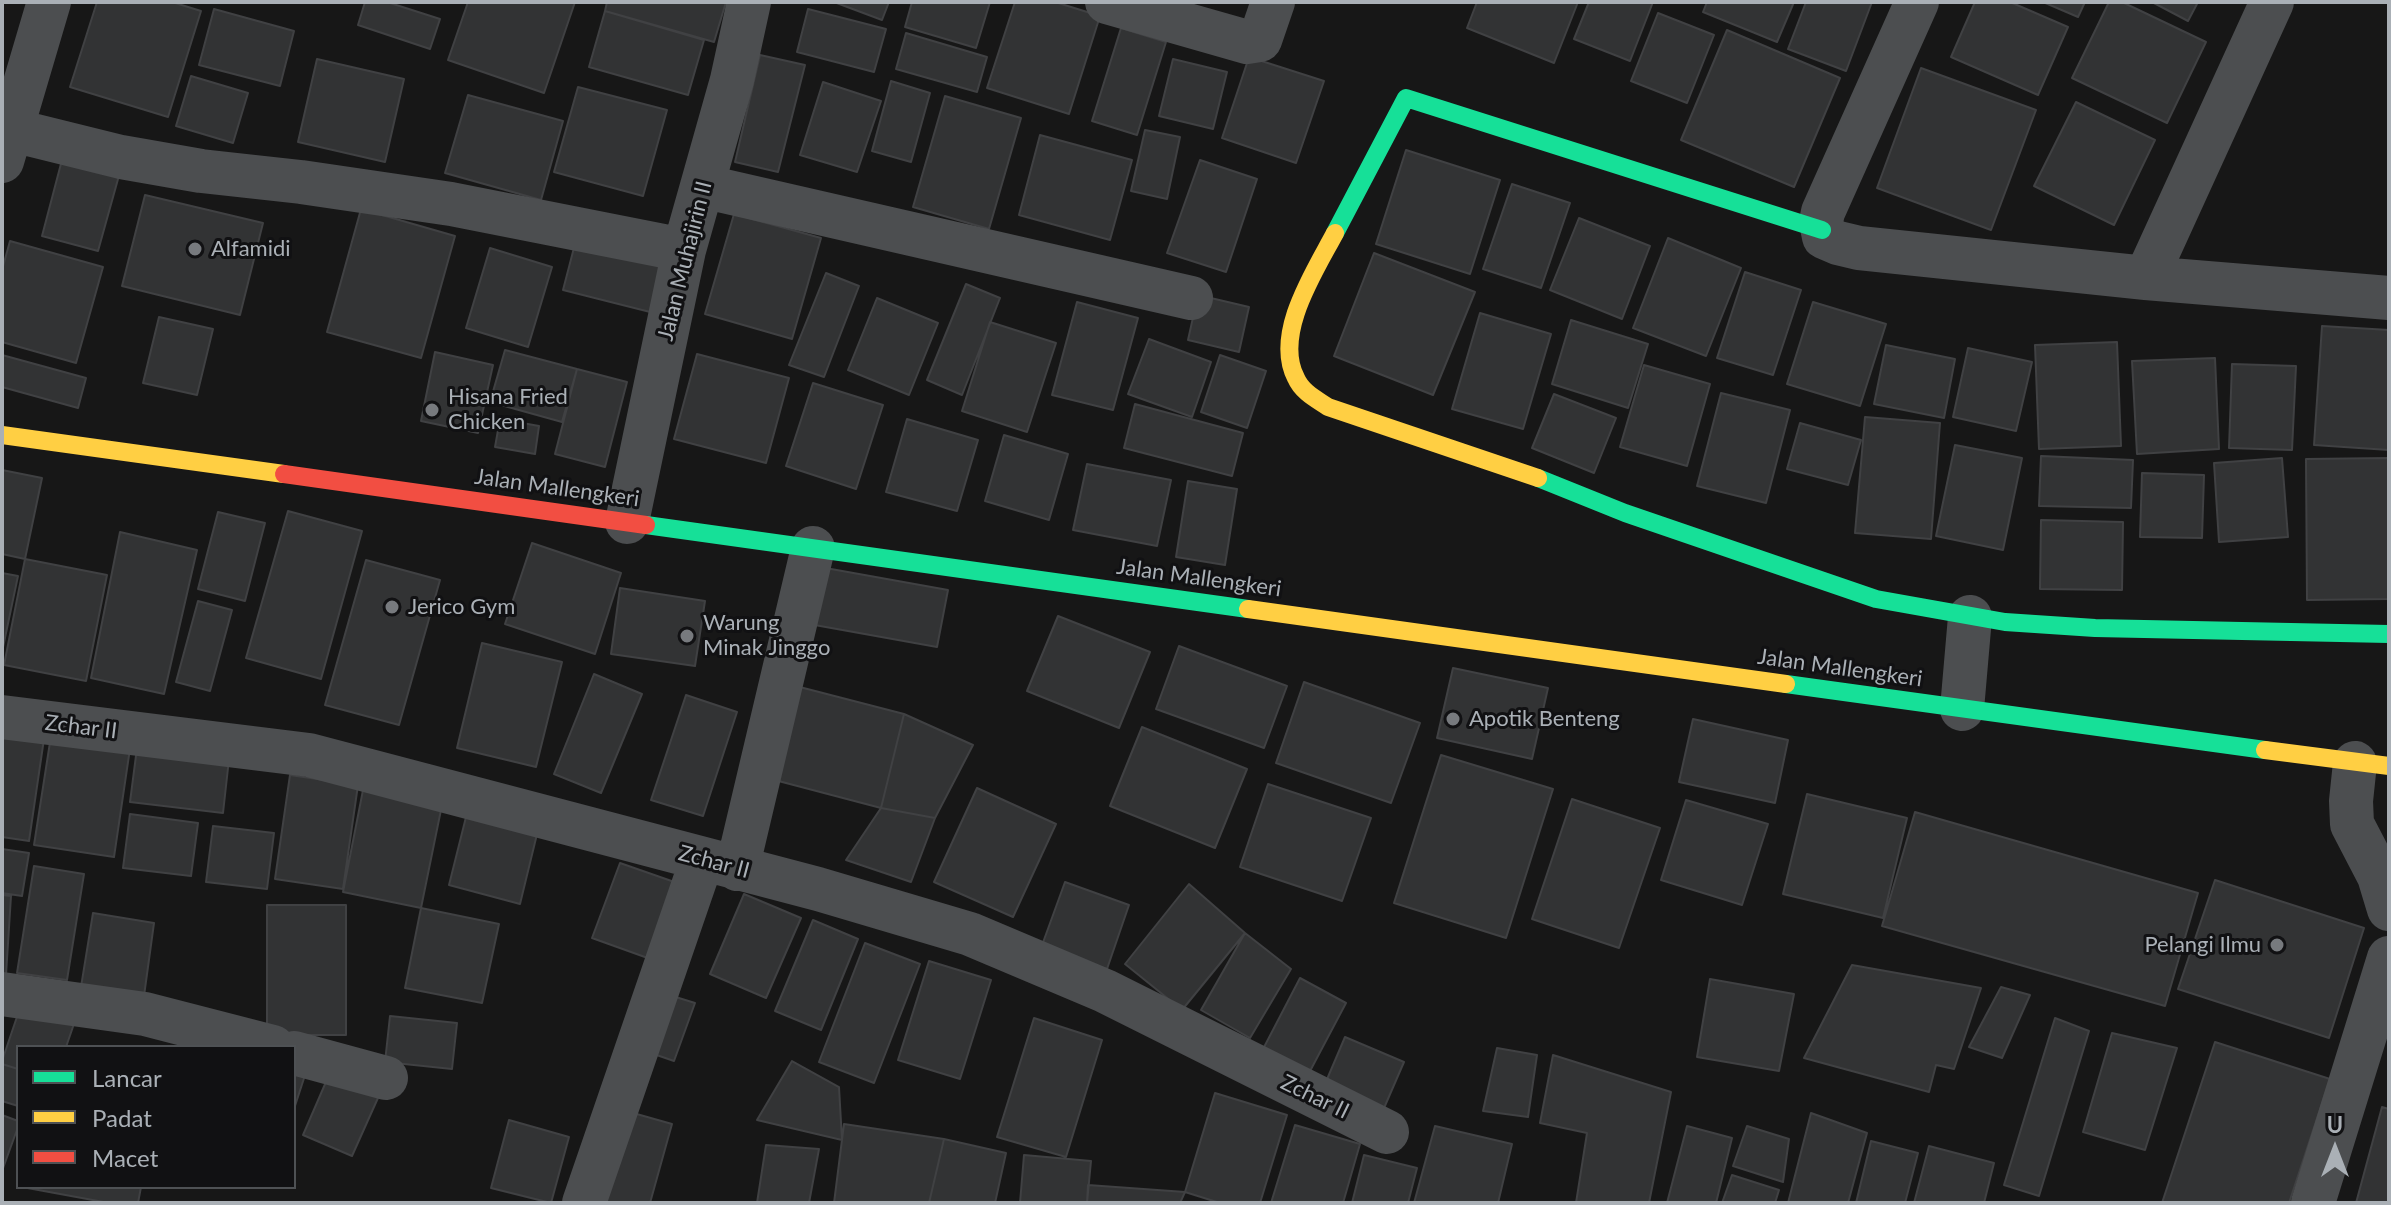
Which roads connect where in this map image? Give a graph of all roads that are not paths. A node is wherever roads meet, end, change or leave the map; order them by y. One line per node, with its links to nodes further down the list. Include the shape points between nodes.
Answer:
1 (49, 2): 7 (street)
2 (749, 2): 8 (street, Jalan Muhajirin II)
3 (1107, 2): 4 (street, via 1247,42 1260,40)
4 (1273, 2)
5 (1917, 2): 9 (street, via 1823,212)
6 (2272, 2): 11 (street)
7 (8, 131): 10 (street, via 134,160 451,204)
8 (702, 186): 10 (street, Jalan Muhajirin II); 12 (street)
9 (1822, 230): 11 (street, via 1824,237 1859,248); 17 (main road, via 1406,98 1297,306 1291,365 1301,387 1328,407 1876,599)
10 (684, 250): 15 (street, Jalan Muhajirin II)
11 (2146, 278): 13 (street)
12 (1191, 298)
13 (2389, 298)
14 (2, 435): 15 (main road, Jalan Mallengkeri)
15 (627, 522): 16 (main road, Jalan Mallengkeri)
16 (813, 548): 19 (main road, Jalan Mallengkeri); 22 (street)
17 (1970, 617): 18 (main road, via 2095,628); 19 (street)
18 (2389, 634)
19 (1962, 709): 21 (main road, Jalan Mallengkeri)
20 (2, 717): 22 (street, Zchar II, via 309,755)
21 (2372, 764): 23 (street, via 2351,801 2352,824 2379,876)
22 (720, 864): 29 (street, Zchar II, via 970,934 1105,991); 30 (street)
23 (2389, 909)
24 (2389, 958): 31 (street)
25 (2, 994): 26 (street, via 145,1014)
26 (265, 1045)
27 (296, 1054): 28 (street)
28 (386, 1078)
29 (1387, 1132)
30 (584, 1203)
31 (2313, 1203)

